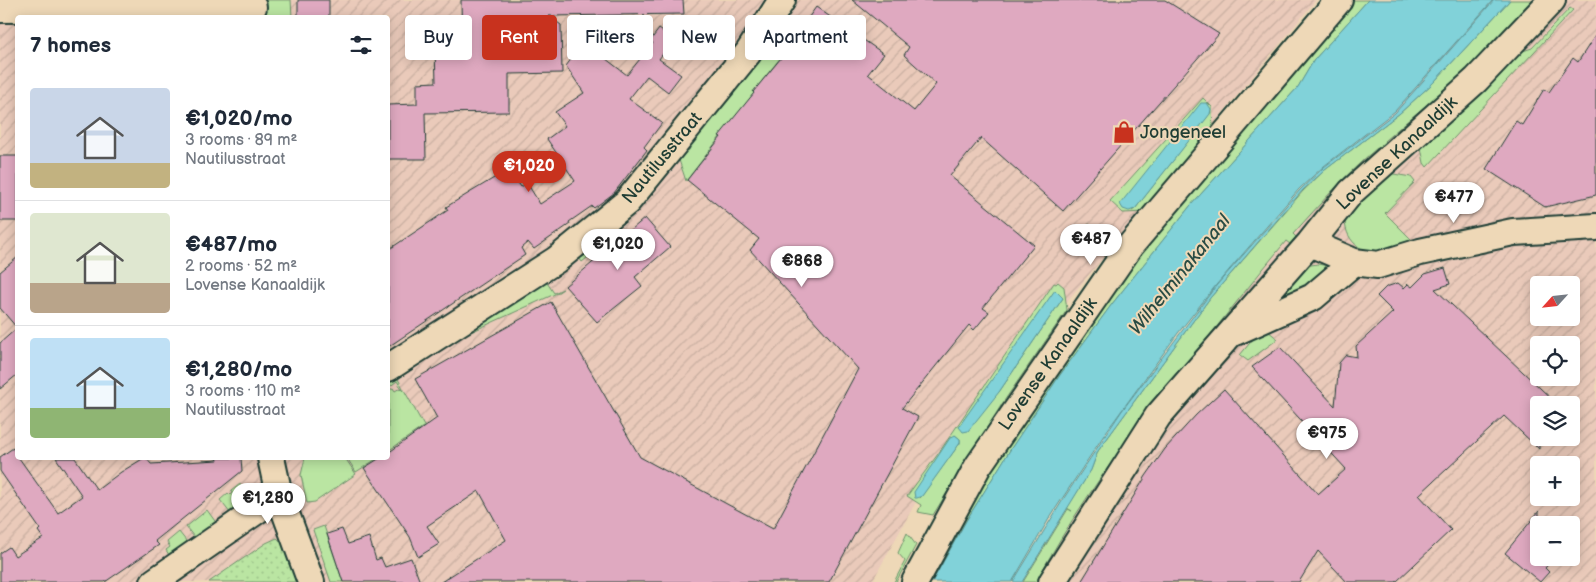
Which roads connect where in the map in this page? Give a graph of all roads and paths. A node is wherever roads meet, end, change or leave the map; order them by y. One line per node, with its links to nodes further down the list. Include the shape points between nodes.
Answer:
1 (782, 0): 11 (street, Nautilusstraat, via 748,53 627,202 556,260)
2 (1339, 0): 16 (street, Lovense Kanaaldijk, via 1130,246 978,466)
3 (1552, 0): 8 (street, Lovense Kanaaldijk, via 1476,80 1351,192)
4 (128, 4): 5 (street); 6 (street)
5 (253, 8)
6 (0, 9)
7 (1596, 226): 9 (street, via 1513,232 1420,252 1378,266)
8 (1310, 243): 9 (street); 10 (street, Lovense Kanaaldijk)
9 (1354, 262): 10 (street, Lovense Kanaaldijk, via 1313,297)
10 (1229, 335): 17 (street, Lovense Kanaaldijk, via 1158,416)
11 (390, 367)
12 (271, 460): 13 (street)
13 (278, 495): 14 (street); 15 (street)
14 (164, 579)
15 (311, 582)
16 (915, 582)
17 (1052, 582)

